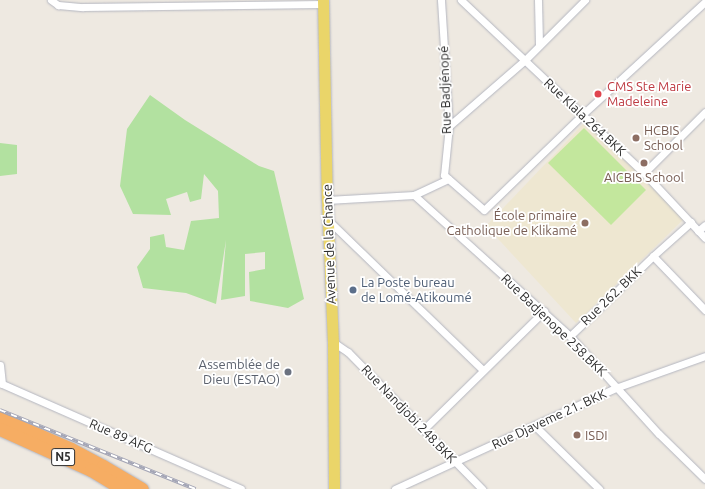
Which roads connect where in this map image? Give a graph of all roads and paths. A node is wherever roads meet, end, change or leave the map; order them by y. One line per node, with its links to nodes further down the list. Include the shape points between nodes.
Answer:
1 (51, 0): 9 (street, via 58,5)
2 (441, 0): 14 (street, Rue Badjénopé)
3 (461, 0): 11 (street, Rue Klala.264.BKK)
4 (538, 0): 10 (street)
5 (585, 0): 10 (street)
6 (323, 2): 8 (street); 18 (main road, Avenue de la Chance)
7 (705, 2): 13 (street)
8 (160, 3): 9 (street)
9 (82, 4)
10 (539, 45): 11 (street)
11 (525, 60): 13 (street, Rue Klala.264.BKK); 14 (street)
12 (705, 112): 15 (street)
13 (583, 114): 15 (street, Rue Klala.264.BKK); 16 (street, via 484,210)
14 (449, 126): 16 (street, Rue Badjénopé, via 444,175)
15 (644, 173): 20 (street, Rue Klala.264.BKK)
16 (448, 179): 17 (street)
17 (414, 195): 18 (street); 26 (street, Rue Badjenope 258.BKK)
18 (327, 200): 19 (main road, Avenue de la Chance)
19 (328, 220): 28 (main road, Avenue de la Chance); 31 (street)
20 (691, 222): 22 (street, Rue Klala.264.BKK); 24 (street, Rue 262. BKK)
21 (705, 225): 22 (street)
22 (698, 231): 23 (street, Rue Klala.264.BKK)
23 (705, 238)
24 (653, 256): 25 (street, Rue 262. BKK); 27 (street, Rue 262. BKK)
25 (705, 310)
26 (544, 311): 27 (street, Rue Badjenope 258.BKK); 31 (street)
27 (570, 336): 33 (street, Rue Badjenope 258.BKK)
28 (333, 342): 37 (street, Rue Nandjobi 248.BKK, via 348,352); 43 (main road, Avenue de la Chance)
29 (705, 357): 33 (street, Rue Djaveme 21. BKK)
30 (0, 365): 32 (street)
31 (483, 370): 37 (street)
32 (1, 384): 42 (street, Rue 89 AFG)
33 (618, 388): 35 (street, Rue Djaveme 21. BKK); 39 (street, Rue Badjenope 258.BKK, via 659,434)
34 (0, 418): 41 (highway, via 103,466)
35 (535, 426): 38 (street, Rue Djaveme 21. BKK); 46 (street)
36 (0, 429): 40 (highway, N5, via 91,470)
37 (423, 430): 38 (street, Rue Nandjobi 248.BKK)
38 (456, 462): 44 (street, Rue Djaveme 21. BKK); 45 (street, Rue Nandjobi 248.BKK)
39 (705, 479)
40 (123, 489)
41 (142, 489)
42 (241, 489)
43 (334, 489)
44 (395, 489)
45 (482, 489)
46 (599, 489)

